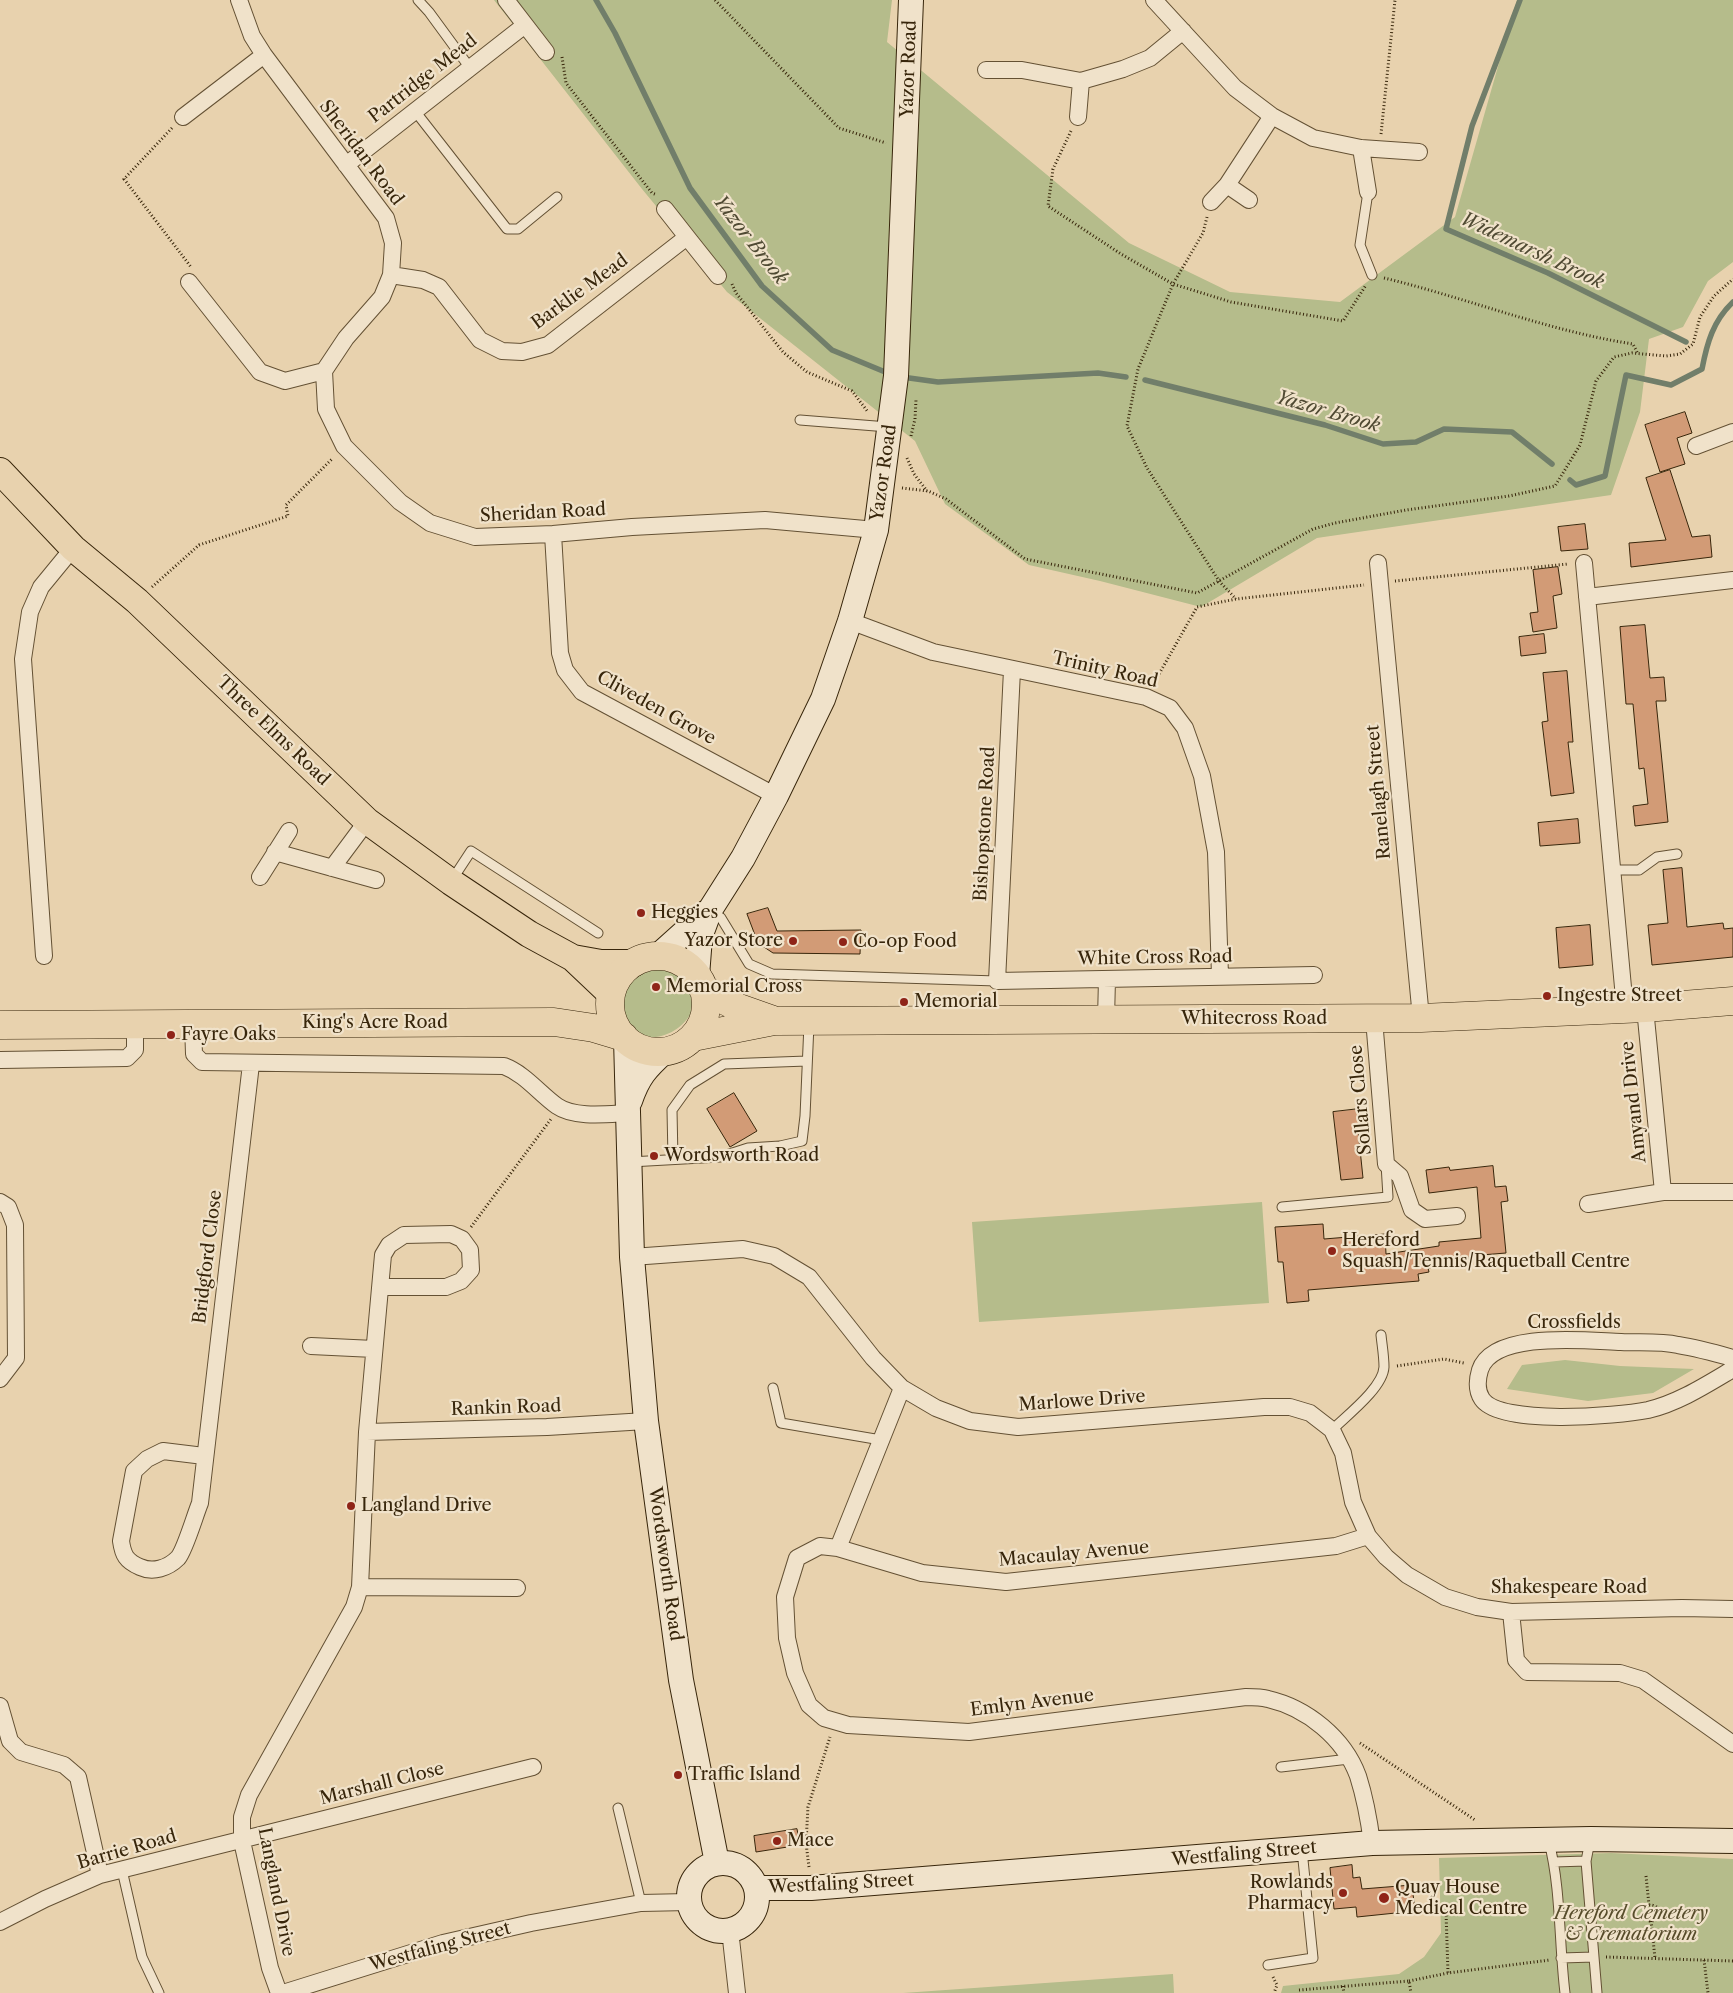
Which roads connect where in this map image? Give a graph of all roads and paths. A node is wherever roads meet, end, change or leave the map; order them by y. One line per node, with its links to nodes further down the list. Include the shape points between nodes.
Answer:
1 (239, 0): 11 (street, Sheridan Road, via 252,36)
2 (418, 0): 12 (lane)
3 (506, 0): 8 (street)
4 (715, 0): 21 (path, via 839,128)
5 (912, 0): 21 (street, Yazor Road)
6 (1154, 0): 9 (street)
7 (1395, 0): 20 (path)
8 (525, 25): 10 (street); 12 (street, Partridge Mead)
9 (1183, 31): 14 (street, via 1150,58); 16 (street, via 1235,88)
10 (554, 51): 28 (path, via 566,82)
11 (264, 55): 17 (street); 23 (street, Sheridan Road)
12 (470, 68): 15 (street, Partridge Mead)
13 (986, 70): 14 (street, via 1022,70)
14 (1081, 80): 18 (street)
15 (415, 111): 23 (street, Partridge Mead); 26 (lane, via 506,229 518,229)
16 (1272, 116): 19 (street, via 1313,138); 24 (street)
17 (183, 117): 35 (path, via 124,178 192,268)
18 (1078, 117): 36 (path, via 1053,169 1048,206)
19 (1361, 148): 20 (street); 25 (street)
20 (1379, 149): 22 (street)
21 (906, 150): 40 (street, Yazor Road, via 896,376)
22 (1419, 152)
23 (346, 165): 31 (street, Sheridan Road, via 386,218 393,243)
24 (1227, 186): 27 (street); 29 (street)
25 (1368, 192): 32 (lane, via 1360,245)
26 (557, 197)
27 (1249, 200)
28 (662, 202): 30 (street)
29 (1211, 202): 36 (path, via 1203,233)
30 (687, 237): 31 (street, Barklie Mead, via 548,344 522,352 502,351 480,340 439,287 423,280); 33 (street)
31 (391, 275): 38 (street, Sheridan Road, via 382,297 346,338)
32 (1372, 275): 36 (path, via 1343,321 1231,302); 37 (path, via 1600,339 1633,344)
33 (724, 276): 40 (path, via 783,352 807,372 852,392)
34 (1733, 278): 37 (path, via 1714,296 1700,316 1693,344 1687,349 1680,354 1666,356)
35 (189, 282): 38 (street, via 260,372 285,381)
36 (1174, 284): 54 (path, via 1138,369 1127,426 1147,468)
37 (1638, 354): 54 (path, via 1614,357 1596,381 1580,445 1555,486 1335,522 1313,529)
38 (324, 372): 42 (street, Sheridan Road, via 326,409)
39 (800, 420): 40 (lane)
40 (884, 426): 46 (street, Yazor Road)
41 (1733, 432): 43 (street)
42 (344, 446): 49 (street, Sheridan Road, via 400,502 430,523 475,537); 58 (path, via 286,505 288,516 199,545)
43 (1696, 446)
44 (906, 457): 47 (path, via 914,474)
45 (0, 471): 50 (main road, Three Elms Road)
46 (882, 485): 47 (path); 48 (street, Yazor Road)
47 (928, 491): 54 (path, via 946,499 1025,559 1197,593)
48 (876, 530): 49 (street, Sheridan Road, via 765,520); 59 (street, Yazor Road)
49 (553, 534): 62 (street, Cliveden Grove, via 560,653 565,670 582,692)
50 (73, 548): 58 (main road, Three Elms Road); 74 (street, via 41,588 30,612 23,659)
51 (1378, 563): 55 (street, Ranelagh Street)
52 (1584, 563): 55 (path); 56 (street)
53 (1733, 580): 56 (street)
54 (1219, 581): 57 (path)
55 (1379, 583): 57 (path); 85 (street, Ranelagh Street)
56 (1587, 597): 68 (street)
57 (1236, 599): 61 (path, via 1197,607)
58 (137, 601): 63 (main road, Three Elms Road)
59 (850, 621): 60 (street, Trinity Road, via 933,652); 62 (street, Yazor Road, via 823,699)
60 (1012, 670): 61 (street, Trinity Road); 80 (street, Bishopstone Road)
61 (1146, 697): 78 (street, Trinity Road, via 1170,708 1185,728 1202,776 1216,852)
62 (776, 796): 72 (street, Yazor Road, via 743,858)
63 (367, 821): 67 (street); 71 (main road, Three Elms Road)
64 (289, 831): 65 (street)
65 (276, 852): 67 (street); 69 (street)
66 (1677, 854): 68 (lane, via 1657,857 1639,870)
67 (332, 868): 70 (street)
68 (1612, 870): 84 (street)
69 (260, 877)
70 (376, 880)
71 (451, 882): 73 (lane, via 472,851); 75 (main road, Three Elms Road, via 529,934)
72 (710, 910): 76 (street, Yazor Road); 80 (lane, via 721,918 749,964 772,974); 81 (street, Yazor Road, via 700,937)
73 (598, 932)
74 (44, 956)
75 (573, 958): 76 (main road, Three Elms Road, via 601,963); 82 (main road, Three Elms Road)
76 (646, 960): 81 (highway, via 680,961); 82 (highway, via 623,971)
77 (1314, 975): 78 (street, White Cross Road)
78 (1220, 976): 79 (street, White Cross Road)
79 (1107, 978): 80 (street, White Cross Road); 86 (street)
80 (997, 981)
81 (700, 982): 88 (highway, Whitecross Road, via 739,1008); 94 (highway, via 706,1008)
82 (611, 997): 90 (highway, King's Acre Road, via 584,1014); 95 (highway, via 613,1020)
83 (1733, 1001): 84 (highway, Whitecross Road)
84 (1635, 1008): 85 (highway, Whitecross Road); 105 (street, Amyand Drive)
85 (1421, 1018): 87 (highway, Whitecross Road)
86 (1106, 1019): 87 (highway, Whitecross Road); 89 (highway, Whitecross Road)
87 (1374, 1019): 104 (street, Sollars Close)
88 (774, 1021): 89 (highway, Whitecross Road); 94 (highway, Whitecross Road)
89 (809, 1021): 98 (lane)
90 (554, 1022): 93 (highway, King's Acre Road); 95 (highway, King's Acre Road, via 594,1028)
91 (0, 1024): 92 (highway, King's Acre Road)
92 (135, 1024): 93 (highway, King's Acre Road); 97 (street, via 135,1050 127,1058)
93 (193, 1024): 99 (street, via 194,1054 202,1062)
94 (693, 1037): 96 (highway, via 679,1047)
95 (625, 1038): 96 (highway, via 648,1051); 101 (street, Wordsworth Road)
96 (665, 1051): 101 (street, Wordsworth Road, via 646,1068 636,1083)
97 (0, 1060)
98 (807, 1061): 102 (lane, via 724,1064 690,1085 672,1110); 102 (lane, via 802,1141 748,1148 720,1157)
99 (251, 1064): 100 (street, via 504,1066 514,1070); 128 (street, Bridgford Close)
100 (559, 1108): 101 (street, via 602,1115); 111 (path)
101 (627, 1113): 103 (street, Wordsworth Road)
102 (673, 1159): 103 (lane)
103 (628, 1162): 112 (street, Wordsworth Road)
104 (1386, 1164): 109 (lane, via 1388,1197); 110 (street, Sollars Close, via 1400,1176 1412,1210 1425,1219)
105 (1664, 1192): 106 (street); 108 (street)
106 (1733, 1192)
107 (0, 1202): 121 (street, via 8,1207 15,1225 16,1348 16,1358)
108 (1588, 1204)
109 (1282, 1207)
110 (1457, 1216)
111 (462, 1239): 113 (street, Langland Drive, via 451,1234 404,1235 389,1244 383,1256); 113 (street, via 470,1250 471,1270 461,1280 446,1287)
112 (632, 1258): 123 (street, Marlowe Drive, via 743,1249 774,1256 809,1277 873,1358); 124 (street, Wordsworth Road)
113 (382, 1287): 116 (street, Langland Drive)
114 (1381, 1335): 119 (lane)
115 (311, 1346): 116 (street)
116 (374, 1349): 126 (street, Langland Drive)
117 (1733, 1358): 118 (street, Crossfields, via 1676,1344 1554,1339 1520,1342 1491,1354)
118 (1481, 1367): 119 (path, via 1444,1359); 120 (street, via 1476,1383 1482,1399 1494,1409 1541,1416 1597,1416 1649,1410 1692,1393)
119 (1384, 1368): 125 (lane, via 1381,1378 1365,1398)
120 (1733, 1369)
121 (0, 1379)
122 (773, 1388): 127 (lane, via 781,1423)
123 (902, 1388): 125 (street, Marlowe Drive, via 936,1408 970,1421 1018,1427 1290,1407 1310,1413); 127 (street)
124 (646, 1421): 126 (street, Rankin Road); 150 (street, Wordsworth Road, via 681,1680)
125 (1332, 1430): 129 (street, Marlowe Drive, via 1343,1453 1353,1502)
126 (367, 1432): 131 (street, Langland Drive)
127 (881, 1440): 130 (street)
128 (204, 1456): 128 (street, Bridgford Close, via 200,1503 179,1557 160,1570 144,1569 132,1563 122,1552 121,1540 134,1470 147,1458 163,1452)
129 (1368, 1536): 130 (street, Macaulay Avenue, via 1336,1546 1006,1582 922,1573); 134 (street, Shakespeare Road, via 1406,1575 1445,1598)
130 (838, 1548): 136 (street, Emlyn Avenue, via 820,1546 797,1558 785,1597 787,1638 795,1673 809,1705 824,1718)
131 (360, 1587): 132 (street); 144 (street, Langland Drive, via 354,1607 249,1795 242,1817)
132 (517, 1588)
133 (1733, 1609): 134 (street, Shakespeare Road)
134 (1511, 1612): 138 (street, via 1516,1660 1527,1672 1620,1673 1643,1680)
135 (0, 1706): 152 (street, via 10,1741 22,1752 64,1765 78,1777)
136 (835, 1721): 139 (street, Emlyn Avenue, via 848,1725 969,1732 1246,1697 1268,1699 1309,1715 1338,1742); 155 (path, via 808,1807 806,1843)
137 (1356, 1741): 143 (path)
138 (1733, 1744)
139 (1349, 1759): 141 (lane); 146 (street, Emlyn Avenue, via 1366,1806)
140 (533, 1767): 144 (street, Marshall Close)
141 (1281, 1767)
142 (618, 1808): 157 (lane)
143 (1505, 1840): 146 (street, Westfaling Street); 148 (street, Westfaling Street)
144 (242, 1841): 151 (street, Barrie Road); 174 (street, Langland Drive, via 270,1968)
145 (1733, 1841): 149 (street, Westfaling Street)
146 (1372, 1843): 147 (street, Westfaling Street)
147 (1302, 1850): 155 (street, Westfaling Street); 168 (lane, via 1313,1958)
148 (1551, 1850): 149 (street, Westfaling Street); 164 (lane)
149 (1588, 1850): 163 (lane)
150 (717, 1863): 154 (street, Westfaling Street, via 730,1863 742,1868); 156 (street, via 702,1870 694,1879)
151 (122, 1870): 152 (street, Barrie Road); 173 (lane, via 142,1957)
152 (100, 1875): 161 (street, Barrie Road)
153 (1646, 1876): 158 (path)
154 (757, 1888): 155 (street, Westfaling Street); 162 (street, Westfaling Street, via 754,1912 747,1922)
155 (811, 1888)
156 (688, 1902): 157 (street, Westfaling Street); 162 (street, via 704,1926 724,1932)
157 (641, 1903): 175 (street, Westfaling Street, via 443,1943)
158 (1649, 1905): 160 (path, via 1642,1913); 160 (path, via 1658,1912 1656,1919)
159 (1446, 1912): 169 (path)
160 (1651, 1921): 165 (path)
161 (0, 1922)
162 (730, 1930): 176 (street)
163 (1594, 1957): 164 (lane); 165 (path); 180 (lane)
164 (1560, 1958): 169 (path); 179 (lane)
165 (1656, 1958): 166 (path)
166 (1704, 1960): 167 (path); 181 (path)
167 (1733, 1961)
168 (1268, 1965)
169 (1448, 1973): 170 (path)
170 (1409, 1982): 171 (path); 178 (path)
171 (1343, 1986): 172 (path); 177 (path)
172 (1299, 1990)
173 (159, 1993)
174 (279, 1993)
175 (283, 1993)
176 (737, 1993)
177 (1344, 1993)
178 (1410, 1993)
179 (1565, 1993)
180 (1597, 1993)
181 (1708, 1993)

